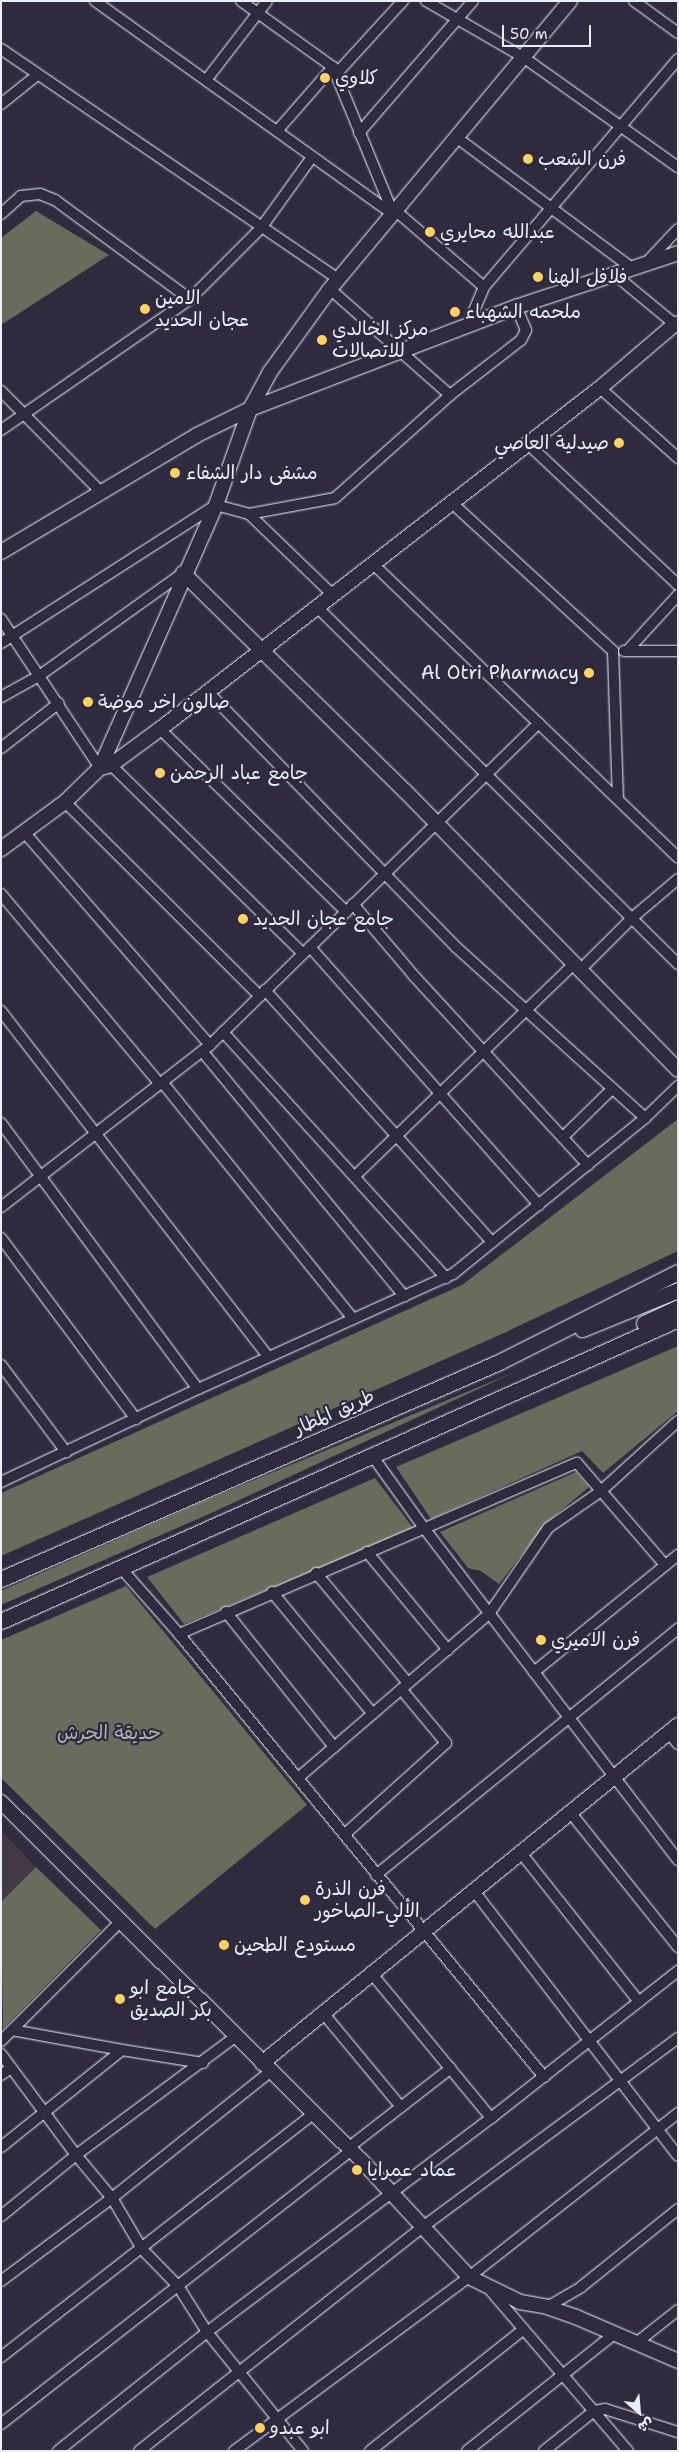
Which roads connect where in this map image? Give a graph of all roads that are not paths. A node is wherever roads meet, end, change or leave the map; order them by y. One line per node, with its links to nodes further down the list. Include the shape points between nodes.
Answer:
1 (95, 1): 17 (street)
2 (241, 1): 9 (street)
3 (267, 1): 9 (street)
4 (403, 1): 15 (street)
5 (426, 1): 10 (street)
6 (473, 1): 10 (street)
7 (570, 1): 13 (street)
8 (634, 1): 11 (street)
9 (257, 13): 15 (street); 17 (street)
10 (459, 18): 13 (street); 21 (street)
11 (678, 33)
12 (1, 49): 16 (street)
13 (522, 57): 19 (street); 22 (street)
14 (678, 59): 19 (street)
15 (335, 70): 20 (street); 21 (street)
16 (36, 76): 18 (street); 28 (street)
17 (207, 79): 20 (street)
18 (1, 104)
19 (621, 127): 24 (street); 25 (street)
20 (277, 131): 23 (street)
21 (359, 133): 26 (street)
22 (456, 137): 25 (street); 26 (street)
23 (312, 156): 26 (street); 28 (street)
24 (678, 167)
25 (554, 208): 32 (street); 35 (street)
26 (394, 212): 34 (street); 35 (street)
27 (1, 214): 36 (street, via 21,196 40,194 55,200)
28 (261, 228): 34 (street); 36 (street)
29 (678, 230): 31 (street)
30 (678, 253): 31 (street)
31 (647, 262): 32 (street)
32 (632, 268): 33 (street)
33 (614, 274): 37 (street); 39 (street)
34 (334, 284): 40 (street); 44 (street, via 270,372)
35 (484, 287): 38 (street)
36 (190, 299): 45 (street)
37 (516, 307): 38 (street); 43 (street, via 526,330 522,340)
38 (468, 325): 40 (street)
39 (676, 325): 41 (street)
40 (401, 351): 43 (street); 44 (street)
41 (600, 388): 47 (street); 48 (street)
42 (1, 391): 45 (street)
43 (450, 395): 52 (street, via 335,498)
44 (250, 409): 49 (street, via 197,435); 51 (street)
45 (25, 415): 46 (street); 49 (street)
46 (1, 430)
47 (528, 444): 50 (street); 56 (street)
48 (678, 458)
49 (101, 492): 53 (street)
50 (452, 503): 54 (street); 64 (street)
51 (216, 505): 52 (street); 55 (street); 61 (street)
52 (249, 514): 57 (street)
53 (1, 552)
54 (373, 564): 57 (street); 71 (street)
55 (183, 573): 63 (street); 67 (street); 74 (street)
56 (678, 585)
57 (333, 595): 59 (street)
58 (678, 595): 65 (street)
59 (317, 607): 63 (street); 75 (street)
60 (1, 619): 61 (street)
61 (14, 635): 62 (street); 67 (street)
62 (1, 643)
63 (262, 650): 68 (street); 78 (street)
64 (613, 651): 65 (street); 76 (street)
65 (627, 651): 66 (street)
66 (678, 651)
67 (39, 676): 69 (street); 70 (street)
68 (208, 692): 72 (street); 82 (street)
69 (1, 697)
70 (59, 703): 73 (street); 74 (street)
71 (538, 723): 75 (street); 76 (street)
72 (160, 729): 74 (street); 85 (street)
73 (1, 748)
74 (105, 767): 77 (street); 87 (street)
75 (486, 774): 78 (street); 86 (street)
76 (618, 799): 81 (street)
77 (65, 802): 79 (street); 90 (street)
78 (436, 823): 82 (street); 89 (street)
79 (24, 832): 80 (street); 94 (street)
80 (1, 849)
81 (678, 857)
82 (385, 874): 85 (street); 92 (street, via 456,947)
83 (678, 879): 86 (street)
84 (1, 894): 97 (street)
85 (350, 908): 87 (street); 95 (street)
86 (632, 918): 88 (street); 89 (street)
87 (306, 950): 90 (street); 100 (street)
88 (678, 964)
89 (577, 967): 92 (street); 96 (street)
90 (263, 993): 93 (street); 104 (street)
91 (1, 1011): 103 (street)
92 (527, 1011): 95 (street); 99 (street)
93 (223, 1032): 94 (street); 108 (street)
94 (206, 1048): 97 (street); 116 (street)
95 (484, 1053): 100 (street); 105 (street)
96 (678, 1070)
97 (161, 1083): 103 (street); 118 (street)
98 (678, 1086): 101 (street)
99 (612, 1089): 101 (street); 105 (street)
100 (442, 1095): 104 (street); 109 (street)
101 (645, 1118): 106 (street)
102 (1, 1123): 107 (street)
103 (97, 1132): 107 (street); 120 (street)
104 (397, 1136): 108 (street); 112 (street)
105 (563, 1137): 106 (street)
106 (588, 1164): 109 (street)
107 (42, 1175): 110 (street); 123 (street)
108 (355, 1176): 114 (street)
109 (539, 1205): 112 (street)
110 (1, 1207)
111 (1, 1238): 125 (street)
112 (492, 1242): 114 (street)
113 (678, 1272): 121 (main road, طريق المطار)
114 (446, 1278): 116 (street)
115 (678, 1290): 121 (main road)
116 (404, 1296): 118 (street)
117 (678, 1307): 124 (main road)
118 (353, 1319): 120 (street)
119 (678, 1319): 124 (main road)
120 (268, 1357): 123 (street)
121 (499, 1362): 137 (main road, طريق المطار)
122 (1, 1365): 127 (street)
123 (198, 1389): 125 (street)
124 (510, 1393): 128 (main road)
125 (136, 1418): 127 (street)
126 (678, 1421): 130 (street)
127 (66, 1452): 129 (street)
128 (371, 1454): 131 (street); 135 (main road)
129 (3, 1480)
130 (601, 1491): 131 (street, via 577,1463); 134 (street); 140 (street, via 548,1528)
131 (424, 1528): 132 (street); 140 (street)
132 (367, 1552): 136 (street); 144 (street)
133 (678, 1555): 134 (street)
134 (665, 1565): 145 (street)
135 (120, 1567): 141 (main road); 143 (street)
136 (316, 1574): 138 (street); 146 (street)
137 (1, 1579)
138 (272, 1592): 139 (street); 147 (street)
139 (226, 1612): 143 (street); 150 (street)
140 (489, 1614): 144 (street); 145 (street)
141 (1, 1620)
142 (678, 1630): 148 (street)
143 (179, 1634): 152 (street)
144 (448, 1650): 146 (street)
145 (534, 1672): 148 (street)
146 (405, 1686): 147 (street); 155 (street, via 446,1743)
147 (373, 1714): 150 (street)
148 (569, 1718): 151 (street); 158 (street)
149 (675, 1734): 151 (street)
150 (334, 1747): 152 (street)
151 (614, 1777): 154 (street); 157 (street)
152 (298, 1778): 155 (street)
153 (1, 1802): 160 (street)
154 (570, 1812): 156 (street); 162 (street)
155 (345, 1834): 158 (street)
156 (521, 1853): 159 (street); 165 (street)
157 (678, 1860)
158 (376, 1875): 161 (street)
159 (474, 1891): 161 (street); 171 (street)
160 (121, 1921): 167 (street); 168 (street)
161 (424, 1932): 164 (street); 179 (street)
162 (678, 1947)
163 (678, 1972): 165 (street)
164 (372, 1974): 166 (street); 177 (street)
165 (638, 2002): 171 (street)
166 (323, 2013): 175 (street); 181 (street)
167 (12, 2030): 170 (street); 172 (street)
168 (235, 2036): 174 (street); 175 (street)
169 (678, 2038): 180 (street)
170 (1, 2041)
171 (589, 2041): 179 (street); 180 (street)
172 (122, 2050): 174 (street); 182 (street)
173 (1, 2054): 176 (street)
174 (203, 2062): 189 (street)
175 (266, 2067): 184 (street); 192 (street)
176 (11, 2068): 178 (street); 182 (street)
177 (451, 2068): 181 (street); 185 (street)
178 (1, 2075)
179 (544, 2077): 185 (street)
180 (621, 2082): 186 (street); 195 (street)
181 (401, 2107): 188 (street)
182 (46, 2113): 187 (street); 189 (street)
183 (678, 2113): 186 (street)
184 (313, 2114): 188 (street); 196 (street)
185 (491, 2118): 191 (street)
186 (657, 2129): 190 (street); 197 (street)
187 (1, 2146)
188 (350, 2149): 191 (street); 199 (street)
189 (76, 2155): 192 (street); 194 (street)
190 (678, 2156)
191 (389, 2192): 195 (street); 204 (street)
192 (112, 2198): 196 (street); 198 (street)
193 (678, 2209): 201 (street, via 581,2287)
194 (1, 2216)
195 (424, 2226): 197 (street); 209 (street)
196 (142, 2249): 199 (street); 207 (street)
197 (469, 2277): 200 (street); 212 (street)
198 (1, 2281)
199 (178, 2286): 204 (street); 213 (street)
200 (488, 2286): 201 (street, via 520,2302); 203 (street)
201 (547, 2307): 205 (street)
202 (678, 2310): 206 (street)
203 (524, 2328): 210 (street); 219 (street)
204 (207, 2332): 209 (street); 215 (street)
205 (614, 2334): 206 (street); 210 (street)
206 (635, 2344): 208 (street)
207 (1, 2357)
208 (678, 2361)
209 (238, 2372): 212 (street); 216 (street)
210 (564, 2376): 211 (street); 220 (street)
211 (594, 2411): 214 (street, via 605,2409); 221 (street); 222 (street)
212 (275, 2418): 217 (street); 218 (street)
213 (1, 2424)
214 (678, 2432)
215 (58, 2451)
216 (139, 2451)
217 (234, 2451)
218 (303, 2451)
219 (370, 2451)
220 (467, 2451)
221 (544, 2451)
222 (628, 2451)

